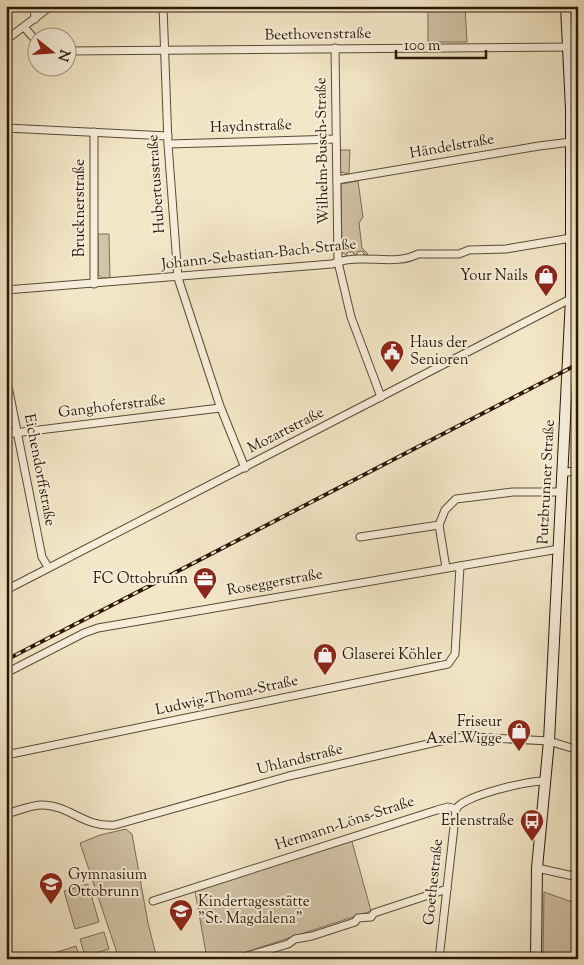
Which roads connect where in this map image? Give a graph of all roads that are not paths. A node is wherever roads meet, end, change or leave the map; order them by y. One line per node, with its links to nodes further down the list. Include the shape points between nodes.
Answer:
1 (34, 6): 5 (street)
2 (51, 6): 5 (street)
3 (163, 6): 12 (street, Hubertusstraße)
4 (566, 6): 9 (main road, Putzbrunner Straße)
5 (35, 19): 6 (street)
6 (25, 28): 7 (street); 8 (street)
7 (28, 31)
8 (6, 40)
9 (573, 47): 10 (street, Beethovenstraße); 17 (main road, Putzbrunner Straße)
10 (335, 48): 12 (street, Beethovenstraße); 15 (street, Wilhelm-Busch-Straße)
11 (78, 50): 12 (street, Beethovenstraße)
12 (165, 50): 16 (street, Hubertusstraße)
13 (6, 128): 14 (street, Haydnstraße)
14 (94, 132): 16 (street, Haydnstraße); 23 (street, Brucknerstraße)
15 (336, 138): 16 (street, Haydnstraße); 18 (street, Wilhelm-Busch-Straße)
16 (168, 140): 22 (street, Hubertusstraße)
17 (571, 142): 18 (street, Händelstraße); 19 (main road, Putzbrunner Straße)
18 (337, 180): 21 (street, Wilhelm-Busch-Straße)
19 (574, 200): 20 (main road, Putzbrunner Straße)
20 (571, 238): 21 (street, Johann-Sebastian-Bach-Straße, via 506,249 469,250 460,254 418,254 374,260 368,257); 25 (main road, Putzbrunner Straße)
21 (338, 262): 22 (street, Johann-Sebastian-Bach-Straße); 27 (street, Wilhelm-Busch-Straße, via 351,317)
22 (178, 278): 23 (street, Johann-Sebastian-Bach-Straße); 28 (street, Hubertusstraße)
23 (94, 284): 24 (street, Johann-Sebastian-Bach-Straße)
24 (6, 290)
25 (574, 297): 27 (street, Mozartstraße); 33 (main road, Putzbrunner Straße)
26 (6, 376): 29 (street, Eichendorffstraße)
27 (381, 397): 31 (street, Mozartstraße)
28 (220, 408): 29 (street, Ganghoferstraße); 31 (street, Hubertusstraße)
29 (18, 433): 30 (street, Ganghoferstraße); 39 (street, Eichendorffstraße, via 42,557)
30 (6, 434)
31 (246, 468): 39 (street, Mozartstraße)
32 (578, 470): 33 (street)
33 (562, 473): 34 (main road, Putzbrunner Straße)
34 (562, 492): 35 (street, via 464,497 449,505); 37 (main road, Putzbrunner Straße)
35 (439, 525): 36 (street); 40 (street)
36 (360, 537)
37 (559, 549): 38 (street, Roseggerstraße); 43 (main road, Putzbrunner Straße)
38 (460, 566): 40 (street, Roseggerstraße); 45 (street, Ludwig-Thoma-Straße, via 455,654 452,661 442,666)
39 (48, 567): 41 (street, Mozartstraße)
40 (446, 568): 42 (street, Roseggerstraße, via 98,628)
41 (6, 590)
42 (6, 673)
43 (549, 741): 44 (street, Uhlandstraße); 46 (main road, Putzbrunner Straße); 48 (street, Uhlandstraße, via 454,738 289,776 115,825 88,823 44,805)
44 (578, 750)
45 (6, 755)
46 (545, 781): 47 (street, Hermann-Löns-Straße, via 524,782 461,802); 49 (main road, Putzbrunner Straße)
47 (456, 809): 51 (street, Goethestraße); 52 (street, Hermann-Löns-Straße, via 444,808 423,814)
48 (6, 814)
49 (536, 868): 50 (street); 55 (main road, Putzbrunner Straße)
50 (578, 877)
51 (447, 889): 53 (street, via 374,913 371,917 358,918 355,922); 54 (street, Goethestraße)
52 (153, 901)
53 (237, 959)
54 (439, 959)
55 (536, 959)

